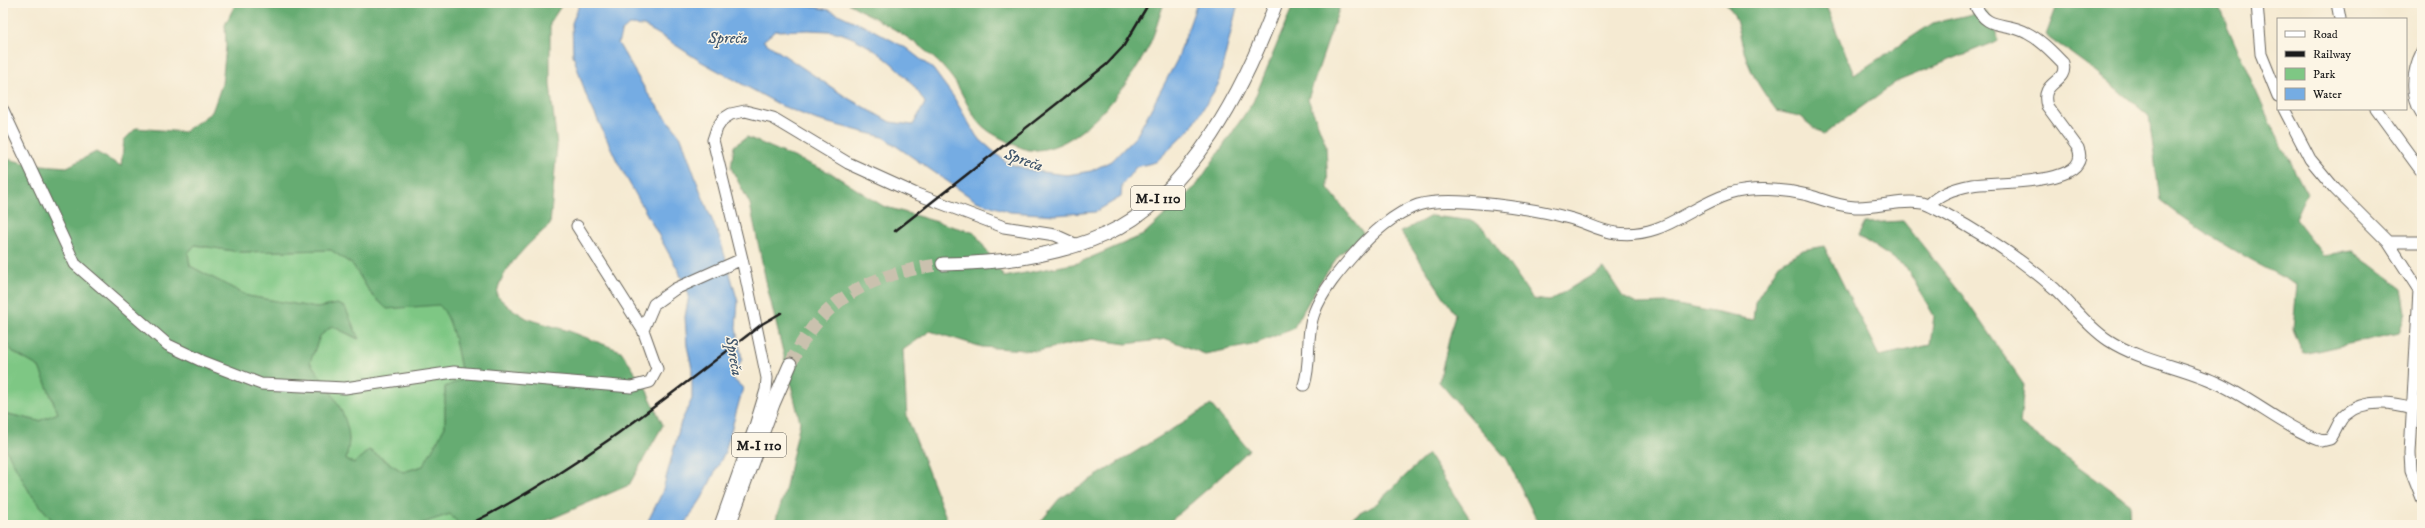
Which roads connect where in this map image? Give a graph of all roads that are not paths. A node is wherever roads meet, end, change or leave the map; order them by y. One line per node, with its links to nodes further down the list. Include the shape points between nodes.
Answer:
1 (1276, 3): 17 (main road, M-I 110, via 1260,47 1236,96 1211,137 1160,196 1128,222)
2 (1974, 3): 13 (street, via 1980,15 1987,21 2016,27 2028,33 2063,63 2065,70 2062,76 2046,90 2044,98 2047,106 2078,148 2082,156 2081,162 2072,170 2048,178 1955,189 1941,195)
3 (2257, 3): 7 (street, via 2261,54)
4 (2339, 4): 5 (street)
5 (2340, 18)
6 (2422, 52): 11 (street, via 2414,74 2414,91)
7 (2277, 94)
8 (3, 110): 20 (street, via 75,264 168,344 202,361 261,384 345,388 454,372 631,387 650,382 657,369)
9 (2285, 110): 15 (street, via 2310,159 2335,189)
10 (2377, 110): 12 (street)
11 (2422, 114)
12 (2422, 172)
13 (1929, 205): 22 (street, via 1915,202 1869,207 1843,206 1798,193 1753,190 1728,195 1670,225 1654,230 1624,233 1601,230 1557,215 1503,206 1472,203 1420,205 1396,217 1365,241 1327,289 1309,326 1309,363); 23 (street, via 2021,263 2053,288 2090,327 2108,340 2142,357 2190,370 2223,385 2312,438 2322,441 2330,439 2343,416 2369,404 2394,403)
14 (577, 226): 20 (street)
15 (2388, 242): 16 (street); 23 (street, via 2419,290)
16 (2422, 242)
17 (1077, 245): 18 (street, via 1056,235 1004,227 921,196 848,163 773,118 745,111 723,119 716,128 713,140); 19 (main road, M-I 110, via 987,263)
18 (737, 260): 20 (street, via 675,289 654,304); 25 (street, via 767,378 766,390)
19 (943, 264)
20 (643, 330)
21 (790, 365): 26 (main road, M-I 110, via 773,404)
22 (1304, 385)
23 (2413, 408): 24 (street, via 2411,464)
24 (2422, 498)
25 (720, 525)
26 (730, 525)

